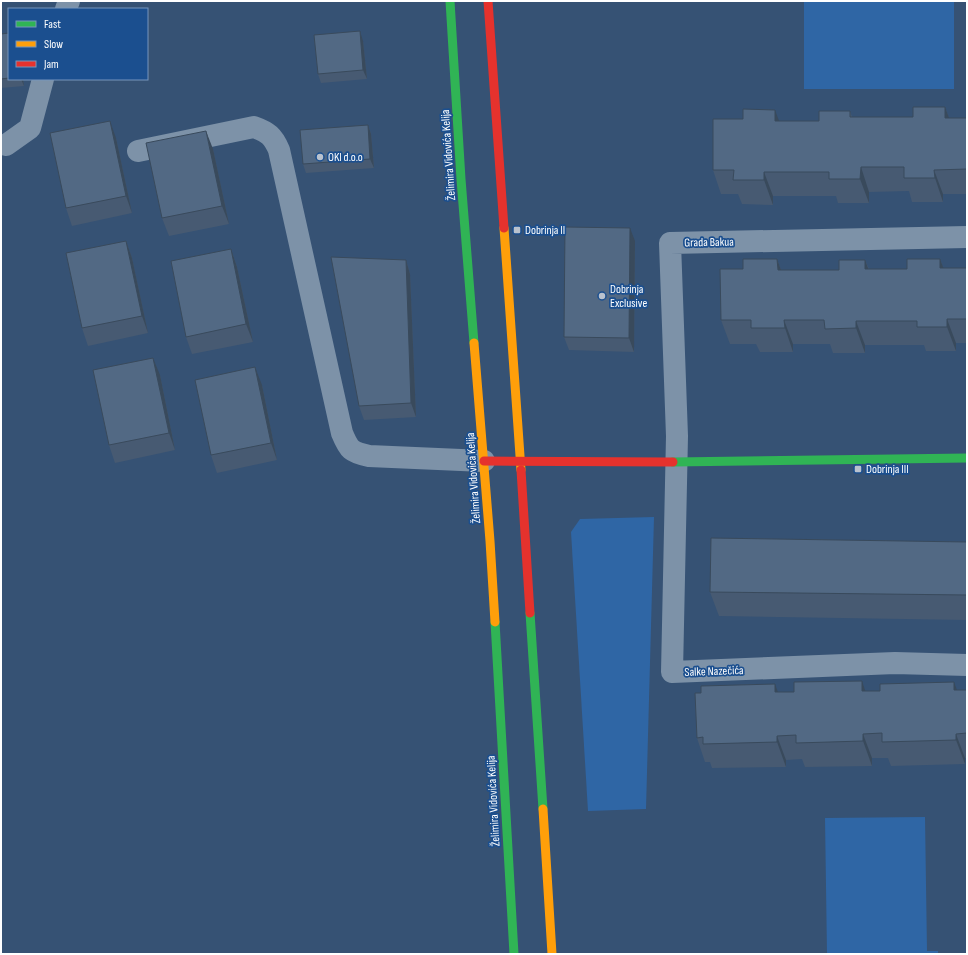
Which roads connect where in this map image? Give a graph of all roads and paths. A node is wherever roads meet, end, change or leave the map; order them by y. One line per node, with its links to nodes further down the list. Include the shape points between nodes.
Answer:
1 (450, 1): 8 (main road, Želimira Vidovića Kelija, via 461,179)
2 (488, 1): 9 (main road)
3 (43, 80): 4 (street, via 30,128)
4 (6, 145)
5 (138, 151): 8 (street, via 254,127 265,131 274,139 279,150 342,433 348,446 357,454 369,456)
6 (967, 237): 10 (street, Grada Bakua, via 670,243)
7 (967, 458): 10 (main road)
8 (484, 461): 9 (main road); 12 (main road, Želimira Vidovića Kelija)
9 (520, 461): 10 (main road); 13 (main road)
10 (676, 462): 11 (street, Salke Nazečića, via 672,672 895,663)
11 (967, 665)
12 (514, 954)
13 (552, 954)

